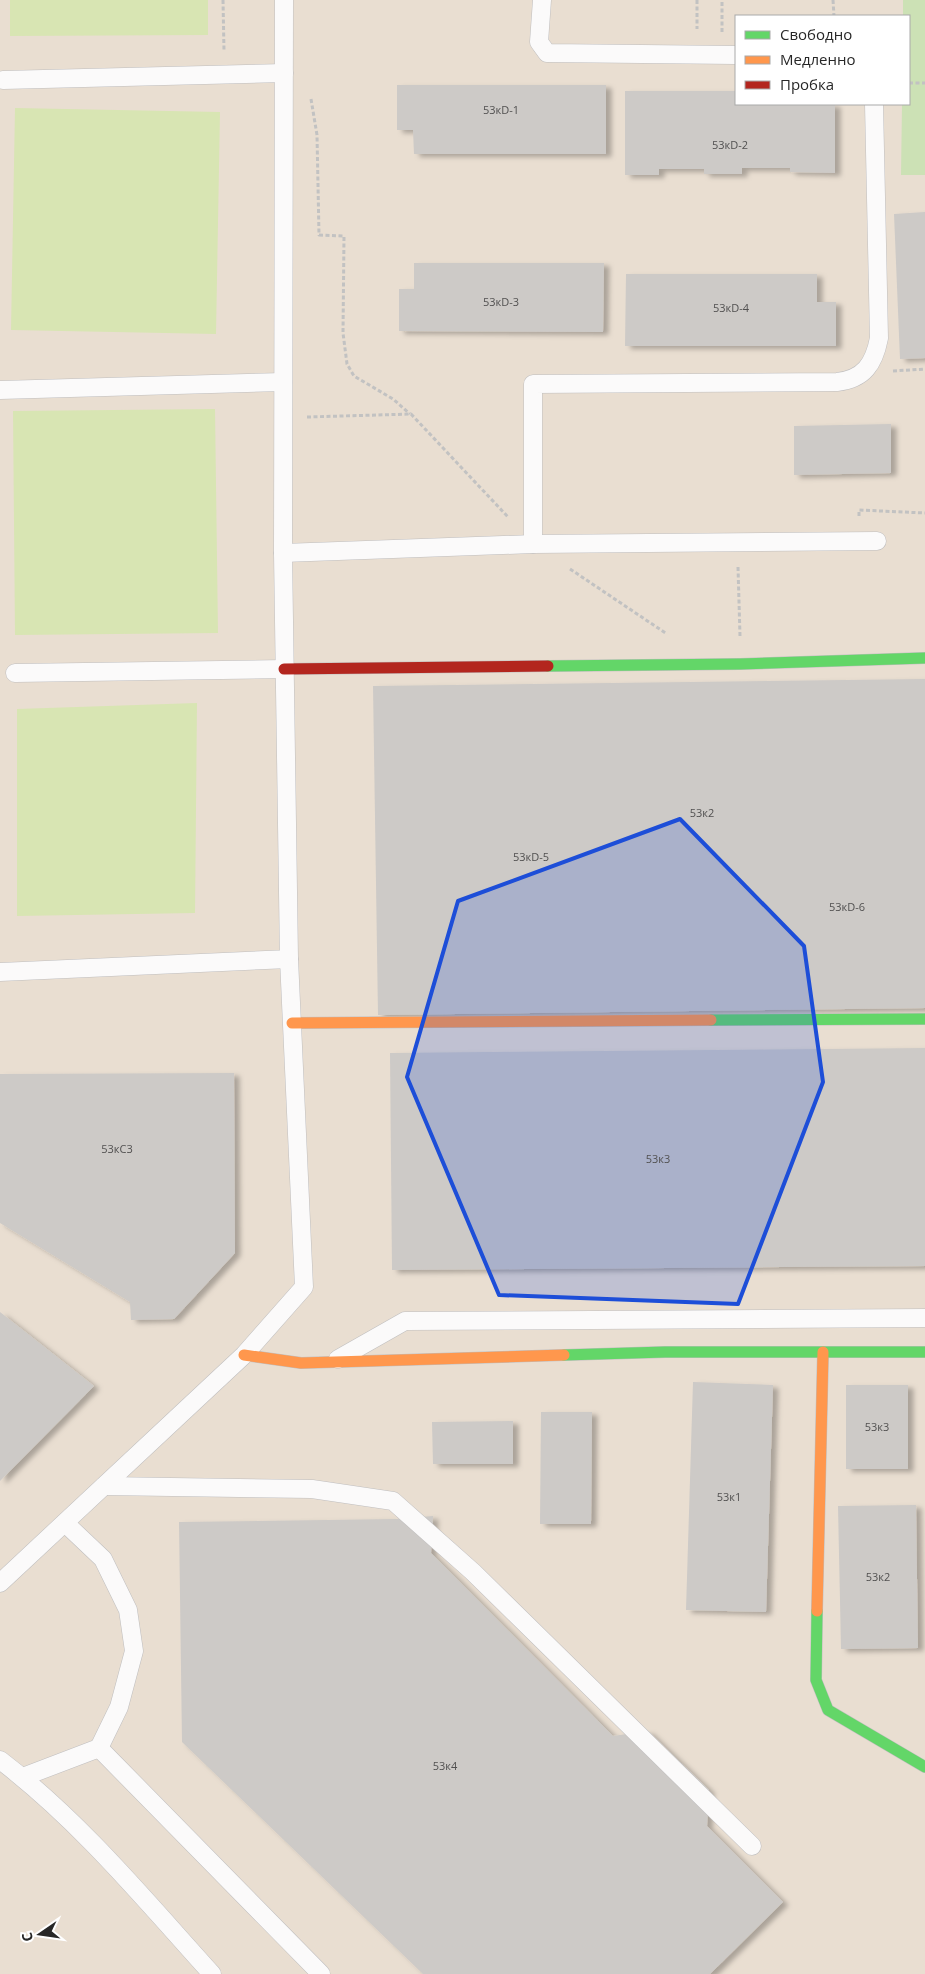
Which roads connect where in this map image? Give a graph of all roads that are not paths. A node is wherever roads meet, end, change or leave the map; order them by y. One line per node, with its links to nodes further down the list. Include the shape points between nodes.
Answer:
1 (284, 0): 4 (lane)
2 (542, 0): 3 (lane, via 539,42 547,53)
3 (729, 55)
4 (284, 72): 5 (lane); 7 (lane)
5 (3, 80)
6 (874, 105): 10 (lane, via 879,338 876,356 862,373 851,380 837,382 533,384)
7 (283, 382): 8 (lane); 11 (lane)
8 (0, 390)
9 (877, 541): 10 (lane)
10 (533, 544): 11 (lane)
11 (284, 553): 13 (lane)
12 (925, 658): 13 (street, via 740,664)
13 (284, 669): 14 (lane); 15 (lane)
14 (15, 673)
15 (289, 959): 16 (lane); 18 (lane)
16 (0, 972)
17 (925, 1019): 18 (street)
18 (292, 1023): 22 (lane, via 304,1287)
19 (925, 1318): 23 (lane, via 406,1321)
20 (823, 1352): 21 (street); 23 (street, via 665,1352); 29 (street, via 816,1680 828,1710)
21 (925, 1352)
22 (244, 1355): 23 (street, via 300,1363); 24 (lane)
23 (331, 1362)
24 (104, 1486): 25 (lane); 31 (lane, via 312,1489 393,1502 473,1572)
25 (65, 1523): 26 (lane); 27 (lane, via 103,1559 128,1610 134,1651 119,1708)
26 (0, 1583)
27 (99, 1748): 30 (lane); 33 (lane)
28 (0, 1760): 30 (lane)
29 (925, 1767)
30 (22, 1777): 32 (lane, via 82,1832)
31 (752, 1846)
32 (212, 1974)
33 (321, 1974)

